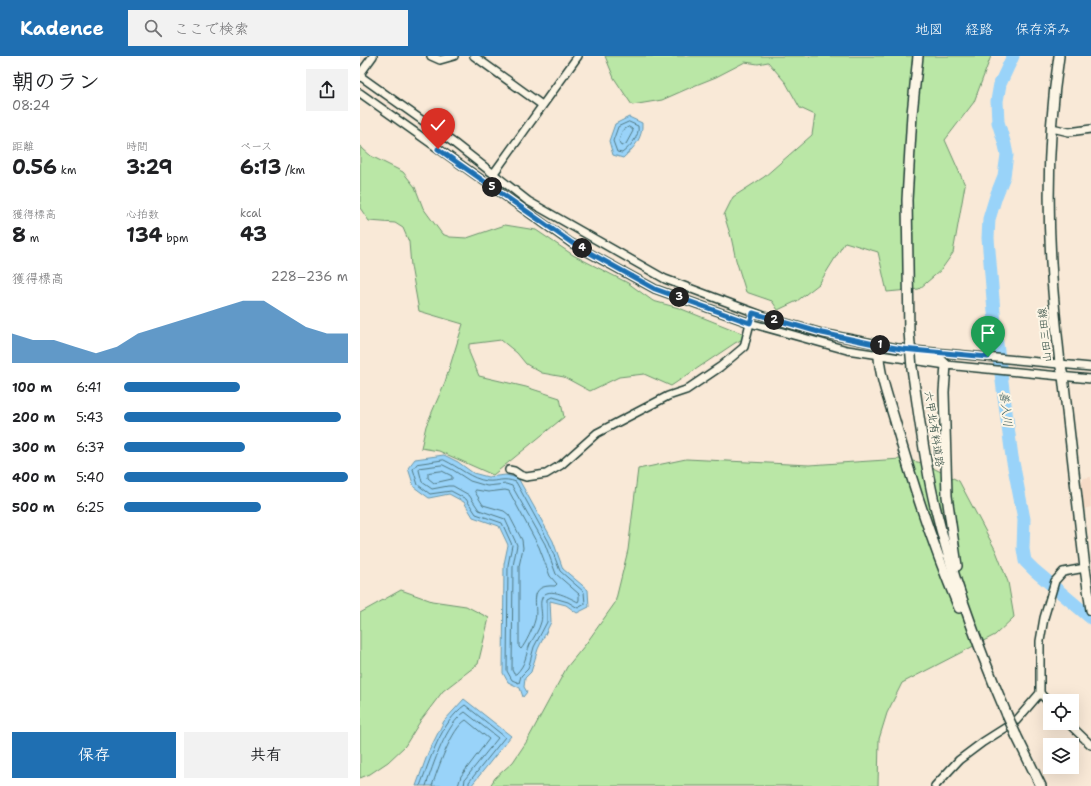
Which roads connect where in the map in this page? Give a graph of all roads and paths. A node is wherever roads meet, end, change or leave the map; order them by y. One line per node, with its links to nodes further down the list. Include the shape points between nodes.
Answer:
1 (373, 56): 8 (street)
2 (431, 56): 3 (street, via 440,60)
3 (454, 56)
4 (474, 56): 10 (street)
5 (578, 56): 10 (street)
6 (918, 56): 27 (main road, 六甲北有料道路, bridge, via 907,200 909,332 923,442 935,505)
7 (1059, 56): 11 (main road, 山田三田線)
8 (360, 75): 13 (street)
9 (360, 93): 15 (street, via 572,243 655,289)
10 (542, 105): 13 (street)
11 (1052, 128): 12 (street, via 1069,132); 19 (main road, 山田三田線, via 1049,188 1052,278)
12 (1091, 129)
13 (494, 172): 14 (street, via 528,201 665,279)
14 (753, 313): 15 (street); 16 (street, via 822,333)
15 (750, 323): 18 (street, via 846,350); 24 (street, via 744,347 686,390 668,396 597,433 561,465 546,474 526,477)
16 (879, 345): 17 (street); 18 (main road)
17 (902, 349): 19 (street); 20 (main road, via 941,360)
18 (878, 356): 20 (street); 29 (main road, via 920,506 975,648)
19 (1060, 363): 21 (street); 22 (main road, 山田三田線)
20 (946, 365): 22 (street); 27 (main road, via 946,496)
21 (1091, 367)
22 (1063, 376): 23 (street); 25 (main road, 山田三田線)
23 (1091, 378)
24 (509, 470)
25 (1085, 568): 26 (main road, 山田三田線); 30 (street, via 1063,572 1055,581 1040,641)
26 (1089, 592): 28 (main road, 山田三田線)
27 (962, 601): 29 (main road, 六甲北有料道路)
28 (1091, 609)
29 (992, 680): 35 (main road, 六甲北有料道路, bridge)
30 (1040, 694): 31 (street); 34 (street, via 1016,721 959,760)
31 (1043, 697)
32 (1075, 730): 33 (street)
33 (1091, 745)
34 (935, 786)
35 (1041, 786)

